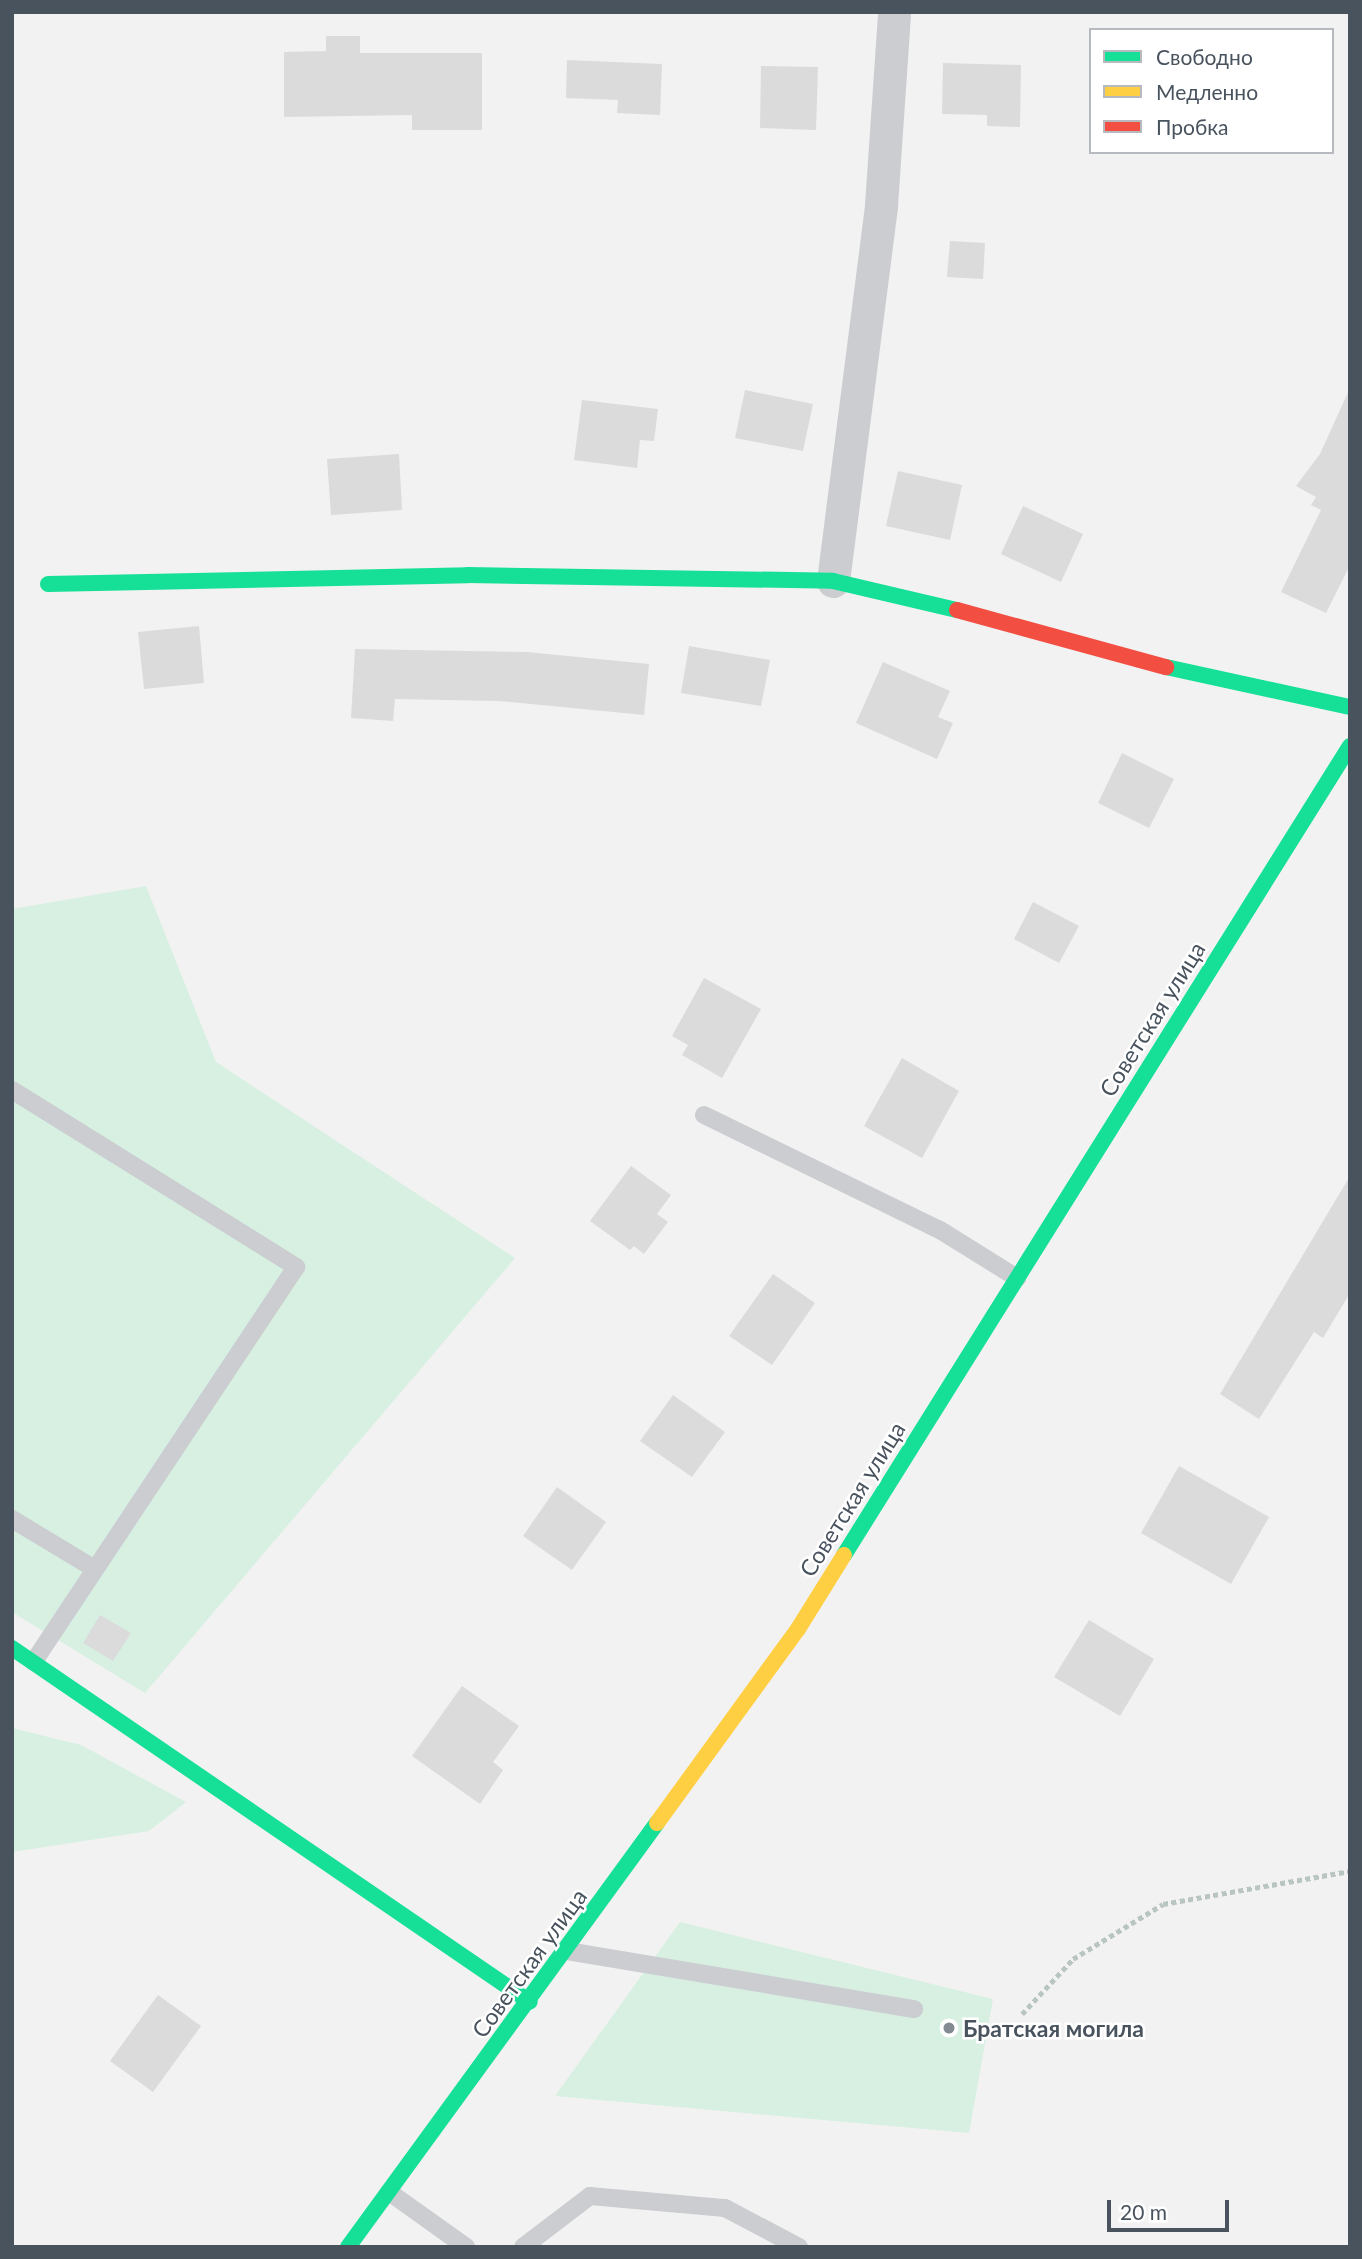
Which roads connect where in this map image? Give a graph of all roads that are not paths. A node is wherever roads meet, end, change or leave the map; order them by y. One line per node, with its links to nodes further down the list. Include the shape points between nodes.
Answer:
1 (894, 12): 2 (street, via 881,205)
2 (832, 581): 3 (street, via 468,575); 4 (street, via 1015,623 1096,652)
3 (48, 584)
4 (1350, 707)
5 (1350, 746): 8 (street, Советская улица)
6 (12, 1090): 10 (lane, via 296,1267)
7 (704, 1115): 8 (lane, via 940,1230)
8 (1017, 1278): 13 (street, Советская улица, via 798,1629)
9 (12, 1519): 10 (lane)
10 (95, 1569): 12 (lane)
11 (12, 1648): 12 (street)
12 (34, 1662): 14 (street)
13 (567, 1951): 14 (street, Советская улица); 15 (lane)
14 (530, 2002): 16 (street, Советская улица)
15 (914, 2009)
16 (389, 2192): 17 (street, Советская улица); 18 (lane)
17 (348, 2247)
18 (466, 2247)
19 (523, 2247): 20 (lane, via 590,2196 725,2208)
20 (799, 2247)

